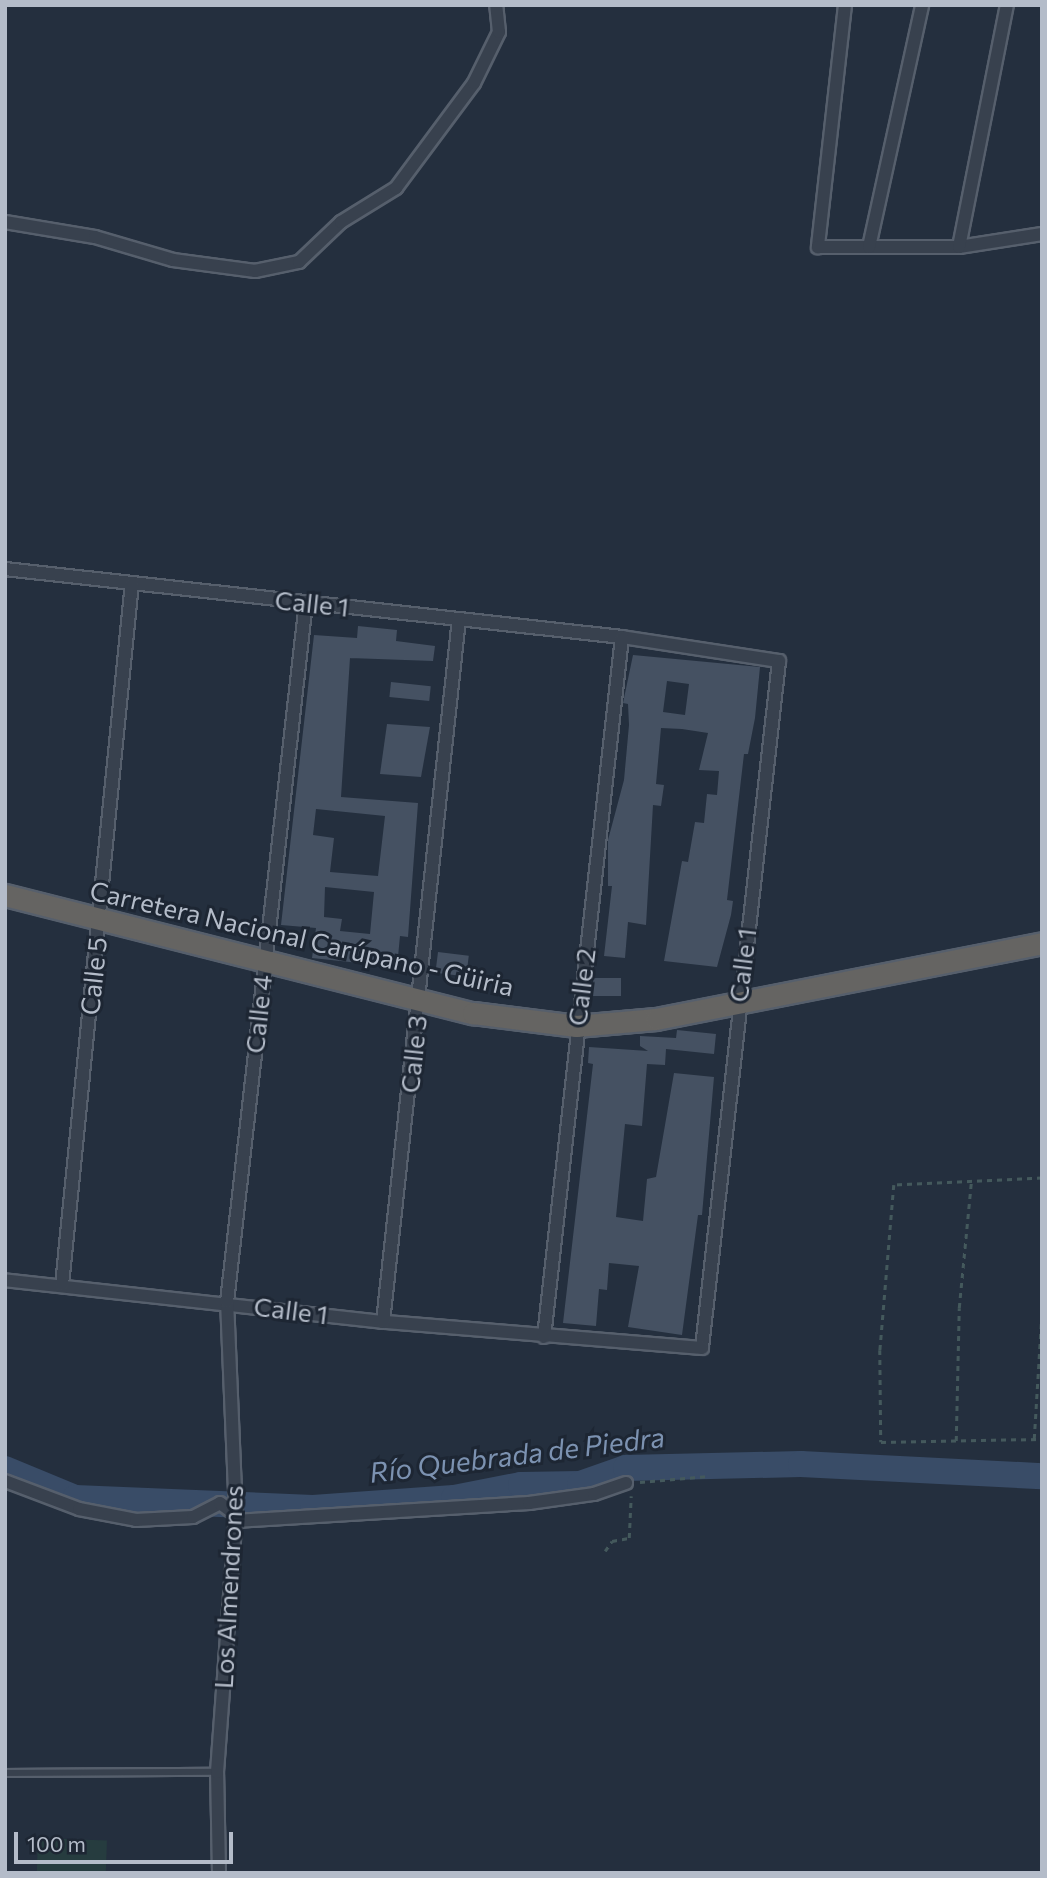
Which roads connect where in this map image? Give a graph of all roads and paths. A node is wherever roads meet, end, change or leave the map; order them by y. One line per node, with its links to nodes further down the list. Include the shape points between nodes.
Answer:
1 (496, 5): 5 (street, via 499,32 474,83 396,188 341,222 299,262 255,271 173,260 95,237)
2 (845, 5): 7 (street, via 818,247)
3 (922, 5): 7 (street)
4 (1007, 5): 8 (street)
5 (5, 222)
6 (1042, 234): 8 (street)
7 (869, 247): 8 (street)
8 (959, 247)
9 (5, 569): 10 (street, Calle 1)
10 (132, 583): 11 (street, Calle 1); 15 (street, Calle 5)
11 (306, 602): 12 (street, Calle 1); 17 (street, Calle 4)
12 (459, 620): 13 (street, Calle 1); 18 (street, Calle 3)
13 (622, 637): 19 (street, Calle 1, via 779,661); 20 (street, Calle 2)
14 (5, 895): 15 (highway, Carretera Nacional Carúpano - Güiria)
15 (98, 919): 17 (highway, Carretera Nacional Carúpano - Güiria); 24 (street, Calle 5)
16 (1042, 943): 19 (highway, Carretera Nacional Carúpano - Güiria)
17 (263, 963): 18 (highway, Carretera Nacional Carúpano - Güiria); 25 (street, Calle 4)
18 (419, 1000): 20 (highway, Carretera Nacional Carúpano - Güiria, via 473,1013); 27 (street, Calle 3)
19 (738, 1002): 20 (highway, Carretera Nacional Carúpano - Güiria, via 656,1019); 29 (street, Calle 1, via 702,1348)
20 (576, 1026): 29 (street, Calle 2)
21 (1042, 1178): 22 (path)
22 (971, 1184): 32 (path, via 960,1308); 32 (path, via 894,1185 880,1350 881,1442)
23 (5, 1280): 24 (street, Calle 1)
24 (62, 1285): 25 (street, Calle 1)
25 (227, 1302): 27 (street, Calle 1); 36 (street, Los Almendrones)
26 (1042, 1307): 28 (path)
27 (383, 1322): 29 (street, Calle 1)
28 (1040, 1333): 30 (path)
29 (544, 1337)
30 (1034, 1439): 31 (path); 32 (path)
31 (1042, 1439)
32 (956, 1441)
33 (709, 1476): 35 (path)
34 (5, 1481): 36 (street, via 79,1509 136,1520 193,1517 220,1503)
35 (626, 1483): 36 (street, via 594,1494 529,1503); 37 (path, via 629,1538 612,1541)
36 (235, 1518): 38 (street, Los Almendrones)
37 (605, 1551)
38 (217, 1772): 39 (lane); 40 (street, Los Almendrones)
39 (5, 1773)
40 (219, 1873)

